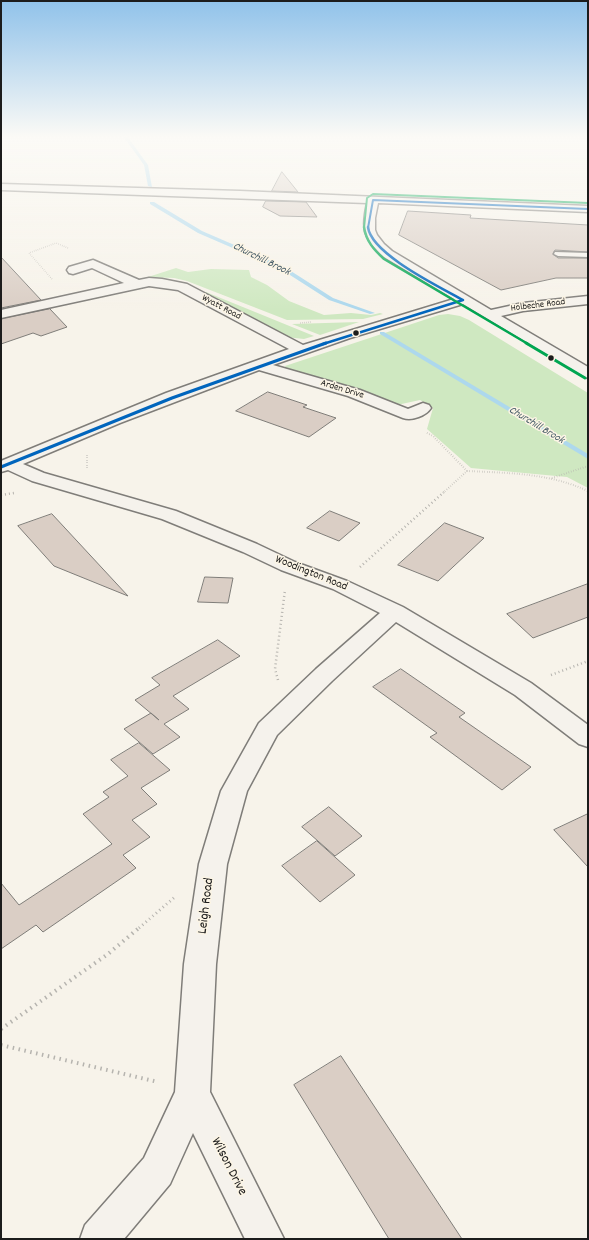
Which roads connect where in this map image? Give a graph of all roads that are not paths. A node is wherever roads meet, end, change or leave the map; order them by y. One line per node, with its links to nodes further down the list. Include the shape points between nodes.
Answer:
1 (197, 194): 2 (street)
2 (373, 200): 3 (street); 8 (street, via 368,232 377,245)
3 (588, 209)
4 (558, 254): 5 (lane)
5 (588, 255)
6 (73, 270): 7 (street, Wyatt Road, via 93,264)
7 (136, 284): 10 (street, Wyatt Road); 12 (street, Wyatt Road, via 162,283 182,287)
8 (463, 300): 11 (street); 12 (street)
9 (588, 300): 11 (street, Holbeche Road)
10 (1, 314)
11 (488, 314): 14 (street)
12 (302, 350): 13 (street)
13 (258, 366): 15 (street, Arden Drive, via 354,393 409,415); 16 (street, via 144,407)
14 (588, 373)
15 (424, 408)
16 (5, 465): 17 (street, Woodington Road, via 170,515 288,566 340,584)
17 (395, 612): 18 (street, Woodington Road, via 523,688); 19 (street, Leigh Road, via 268,729 234,791 213,864 200,964)
18 (588, 738)
19 (192, 1094): 20 (street, Leigh Road, via 157,1171); 21 (street, Wilson Drive)
20 (99, 1239)
21 (265, 1239)

